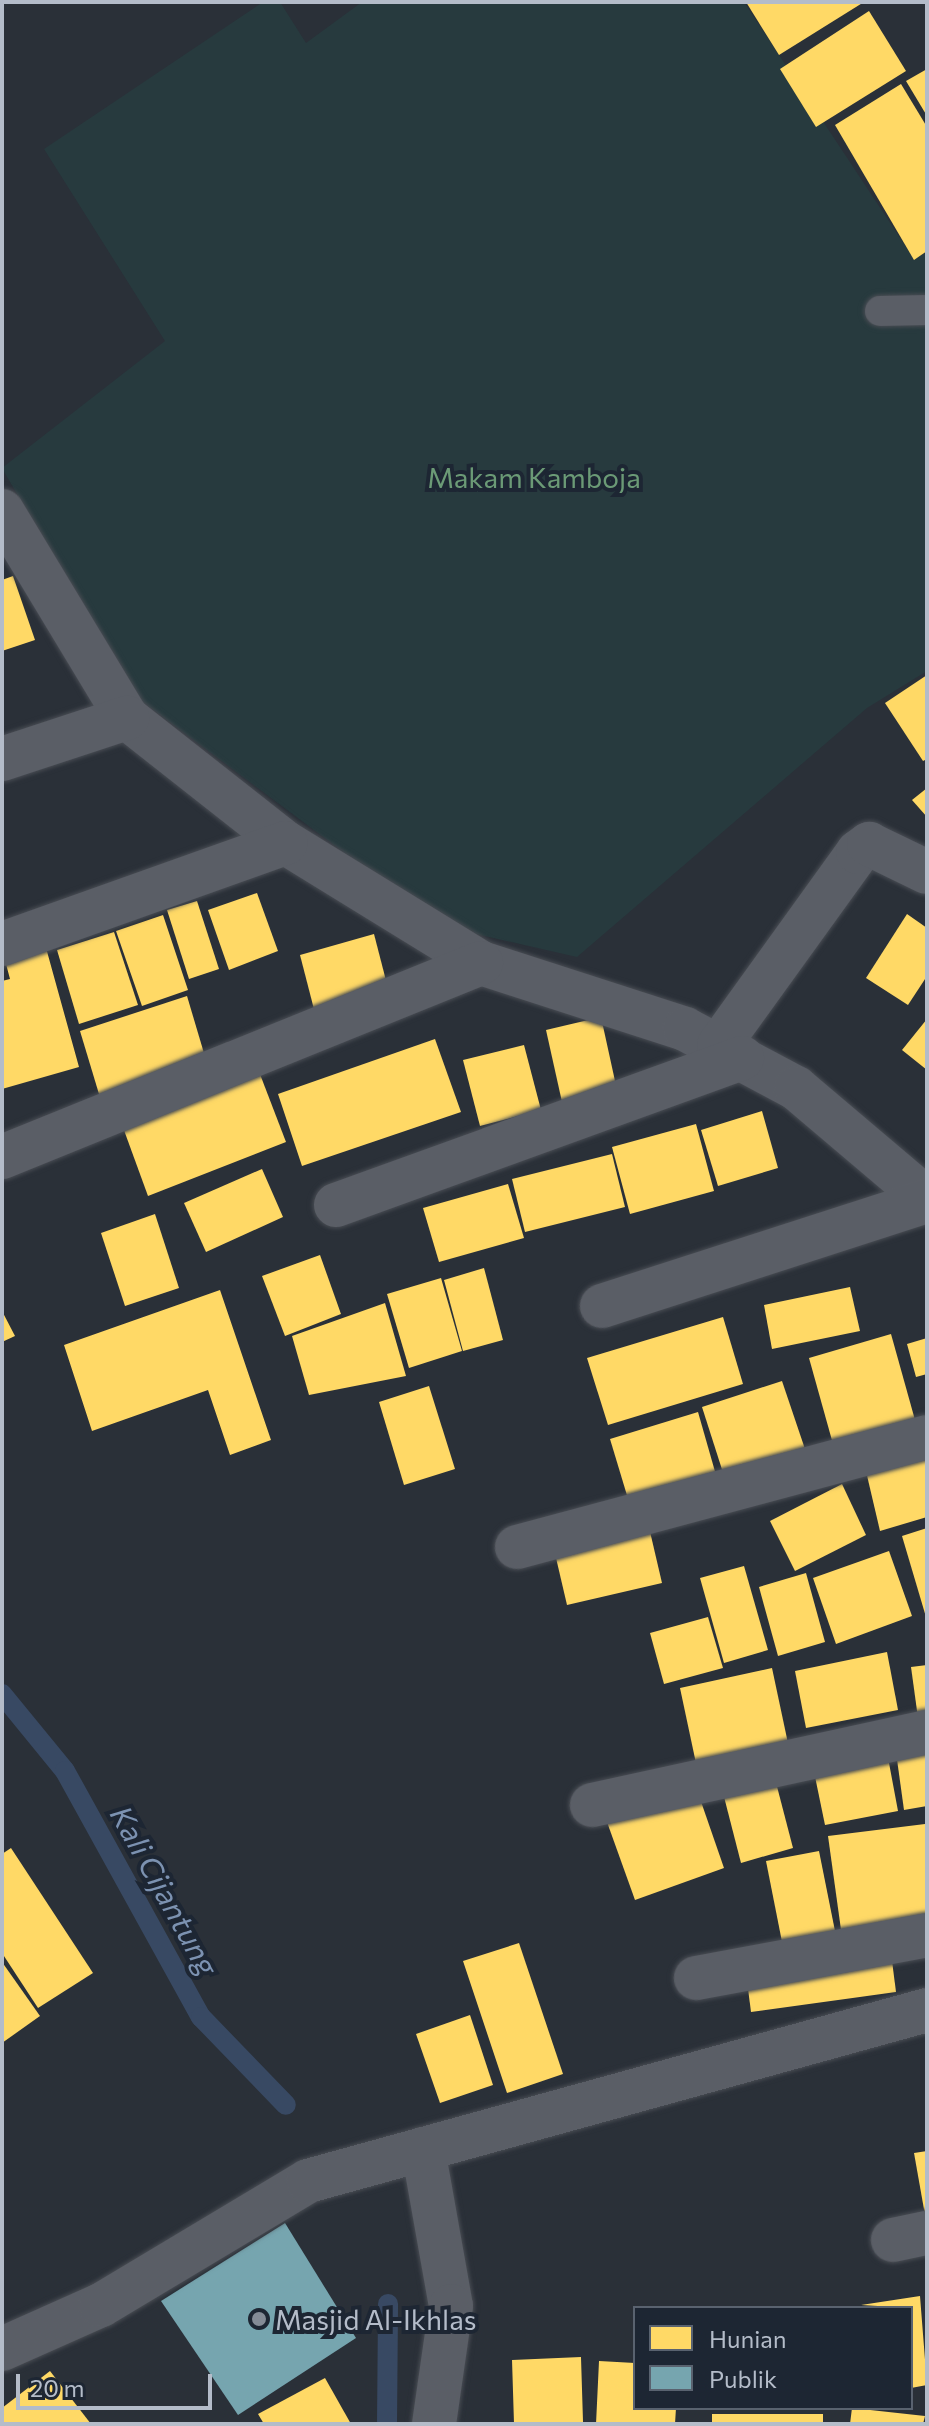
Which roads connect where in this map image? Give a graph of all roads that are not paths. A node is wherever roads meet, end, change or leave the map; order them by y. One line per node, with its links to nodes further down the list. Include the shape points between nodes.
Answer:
1 (927, 310): 2 (lane)
2 (880, 311)
3 (2, 511): 4 (street)
4 (18, 566): 5 (street)
5 (127, 718): 6 (street); 7 (street)
6 (2, 759)
7 (286, 843): 9 (street); 10 (street)
8 (927, 872): 11 (street, via 869,844 858,852)
9 (2, 944)
10 (481, 963): 11 (street); 12 (street)
11 (730, 1052): 13 (street, via 796,1088); 14 (street)
12 (2, 1157)
13 (927, 1200): 15 (street)
14 (336, 1205)
15 (602, 1306)
16 (927, 1437): 17 (street)
17 (517, 1547)
18 (927, 1732): 19 (street)
19 (592, 1805)
20 (927, 1935): 21 (street)
21 (696, 1978)
22 (927, 2010): 23 (street)
23 (408, 2153): 24 (street, via 308,2181 101,2305); 25 (street, via 451,2306)
24 (2, 2349)
25 (434, 2424)

